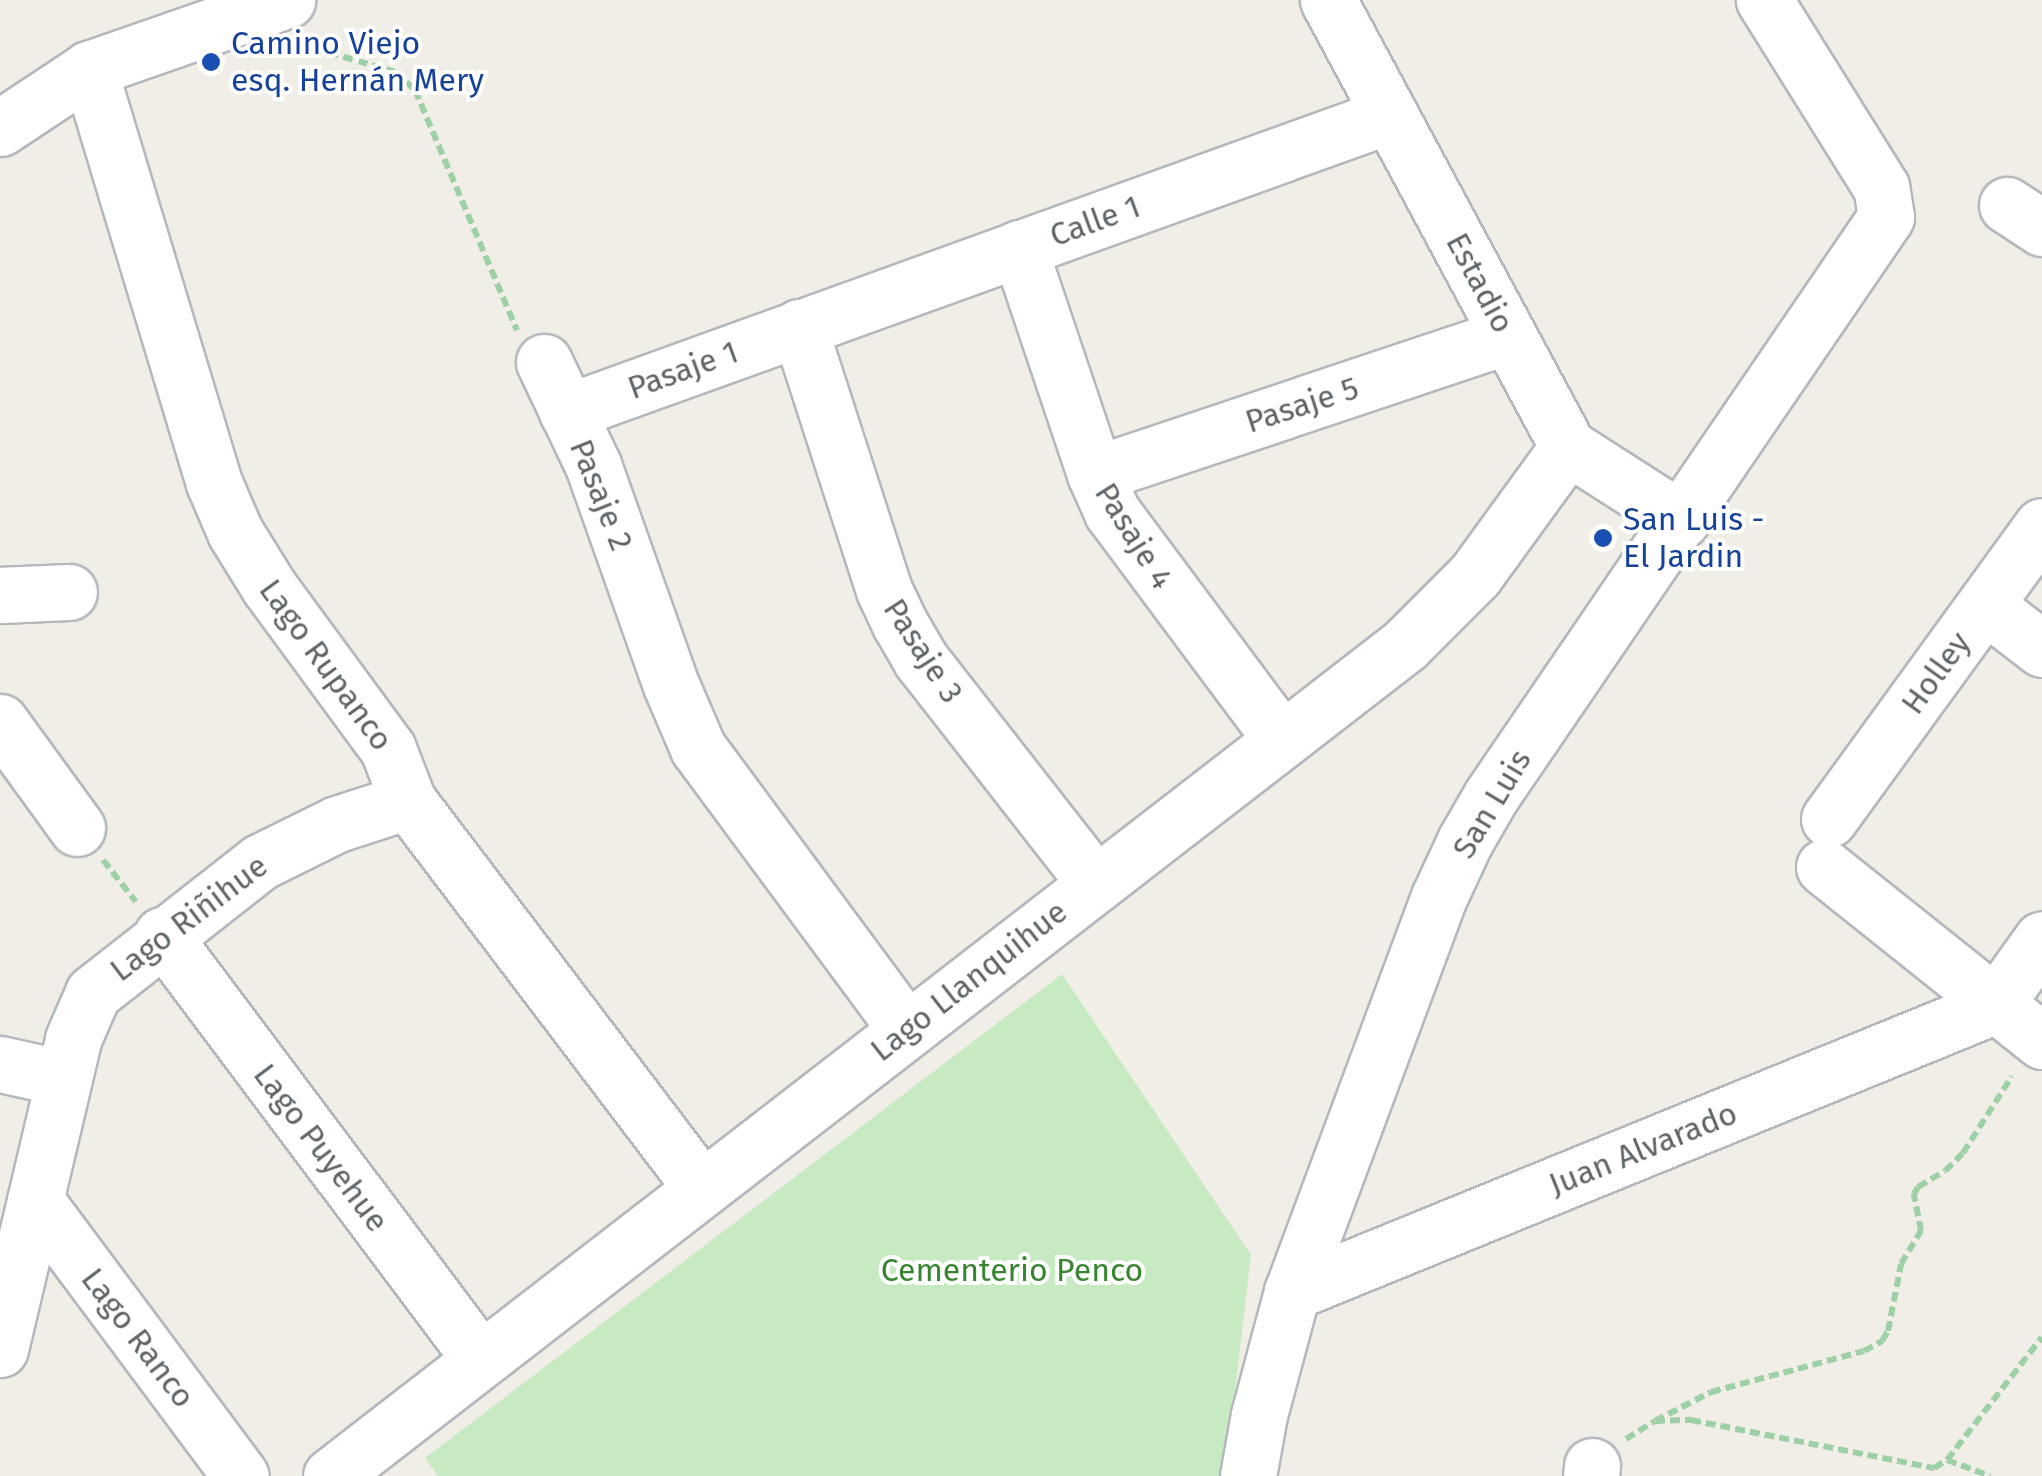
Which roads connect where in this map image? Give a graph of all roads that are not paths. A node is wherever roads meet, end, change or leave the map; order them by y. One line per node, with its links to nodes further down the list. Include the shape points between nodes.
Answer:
1 (1328, 0): 7 (street, Estadio)
2 (1764, 0): 16 (street, San Luis, via 1882,187 1888,207 1882,226)
3 (292, 19): 4 (street)
4 (160, 21): 5 (street)
5 (89, 70): 6 (street); 8 (street); 24 (street, Lago Rupanco, via 223,508 269,586 388,749)
6 (0, 95)
7 (1390, 115): 9 (street, Calle 1); 11 (street, Estadio)
8 (0, 128)
9 (1019, 248): 10 (street, Calle 1); 15 (street, Pasaje 4)
10 (799, 327): 13 (street, Pasaje 1); 26 (street, Pasaje 3, via 900,624)
11 (1508, 336): 14 (street, Estadio); 15 (street, Pasaje 5)
12 (544, 362): 13 (street, Pasaje 2)
13 (567, 412): 30 (street, Pasaje 2, via 698,748)
14 (1568, 447): 16 (street, Estadio); 23 (street, Lago Llanquihue, via 1453,601)
15 (1094, 474): 23 (street, Pasaje 4, via 1132,544)
16 (1682, 520): 36 (street, San Luis, via 1466,842 1426,930)
17 (2042, 526): 20 (street, Holley)
18 (69, 592): 19 (street)
19 (0, 595)
20 (1985, 605): 21 (street); 29 (street, Holley, via 1826,843)
21 (2042, 649)
22 (0, 722): 25 (street)
23 (1282, 740): 26 (street, Lago Llanquihue)
24 (408, 801): 27 (street, Lago Riñihue, via 290,845); 34 (street, Lago Rupanco)
25 (77, 828)
26 (1096, 884): 30 (street, Lago Llanquihue)
27 (162, 935): 33 (street, Lago Riñihue, via 92,993); 38 (street, Lago Puyehue)
28 (2042, 939): 29 (street)
29 (1994, 1006): 31 (street); 36 (street, Juan Alvarado)
30 (907, 1030): 34 (street, Lago Llanquihue)
31 (2039, 1039)
32 (0, 1064): 33 (street)
33 (64, 1078): 35 (street, Lago Riñihue)
34 (702, 1188): 38 (street, Lago Llanquihue)
35 (35, 1200): 37 (street, Lago Riñihue); 39 (street, Lago Ranco)
36 (1292, 1292): 41 (street, San Luis)
37 (4, 1317)
38 (480, 1360): 40 (street, Lago Llanquihue)
39 (241, 1476)
40 (331, 1476)
41 (1248, 1476)

